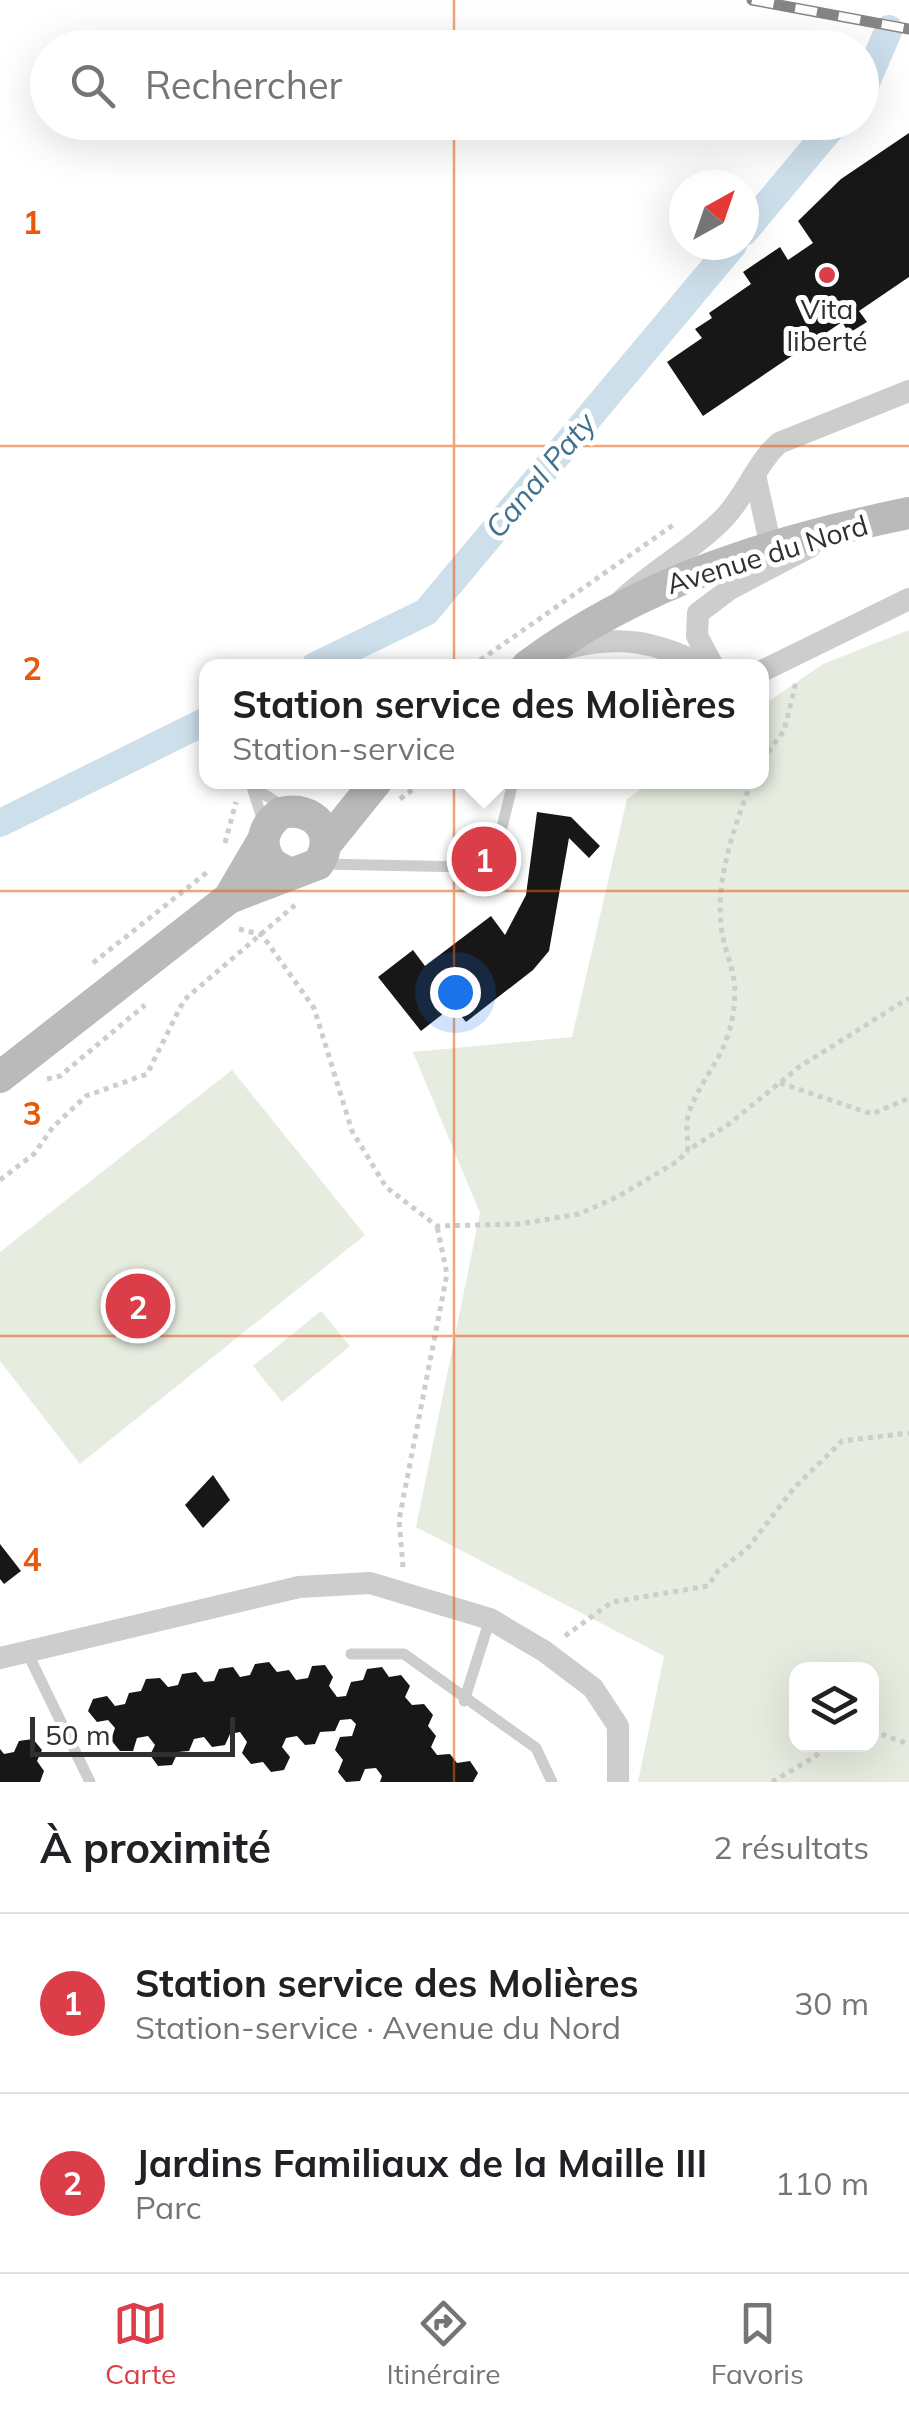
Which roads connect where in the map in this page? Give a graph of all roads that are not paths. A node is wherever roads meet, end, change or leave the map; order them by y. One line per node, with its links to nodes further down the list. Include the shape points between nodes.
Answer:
1 (909, 390): 2 (street, via 779,443)
2 (755, 475): 5 (street); 7 (street, via 724,518)
3 (909, 513): 4 (main road, Avenue du Nord)
4 (854, 524): 5 (main road, Avenue du Nord); 11 (street, via 730,589 698,614 696,636)
5 (770, 547): 7 (main road, Avenue du Nord, via 663,585)
6 (909, 599): 12 (street)
7 (610, 612): 8 (main road, Avenue du Nord)
8 (541, 659)
9 (546, 659): 10 (street, via 606,638)
10 (690, 659)
11 (707, 659)
12 (769, 668)
13 (359, 789): 16 (main road)
14 (370, 789): 19 (main road)
15 (511, 789): 17 (lane)
16 (281, 823): 19 (main road, via 272,864); 19 (main road, via 320,823); 20 (main road)
17 (497, 848)
18 (470, 867): 19 (lane)
19 (308, 870): 20 (main road)
20 (232, 913): 21 (main road)
21 (0, 1077)
22 (490, 1620): 23 (street, via 370,1583 299,1587); 26 (lane); 29 (street, via 593,1688 618,1726)
23 (26, 1652): 25 (street); 27 (lane)
24 (351, 1654): 26 (lane, via 404,1654)
25 (0, 1658)
26 (464, 1701): 28 (lane, via 536,1748)
27 (90, 1782)
28 (552, 1782)
29 (618, 1782)

